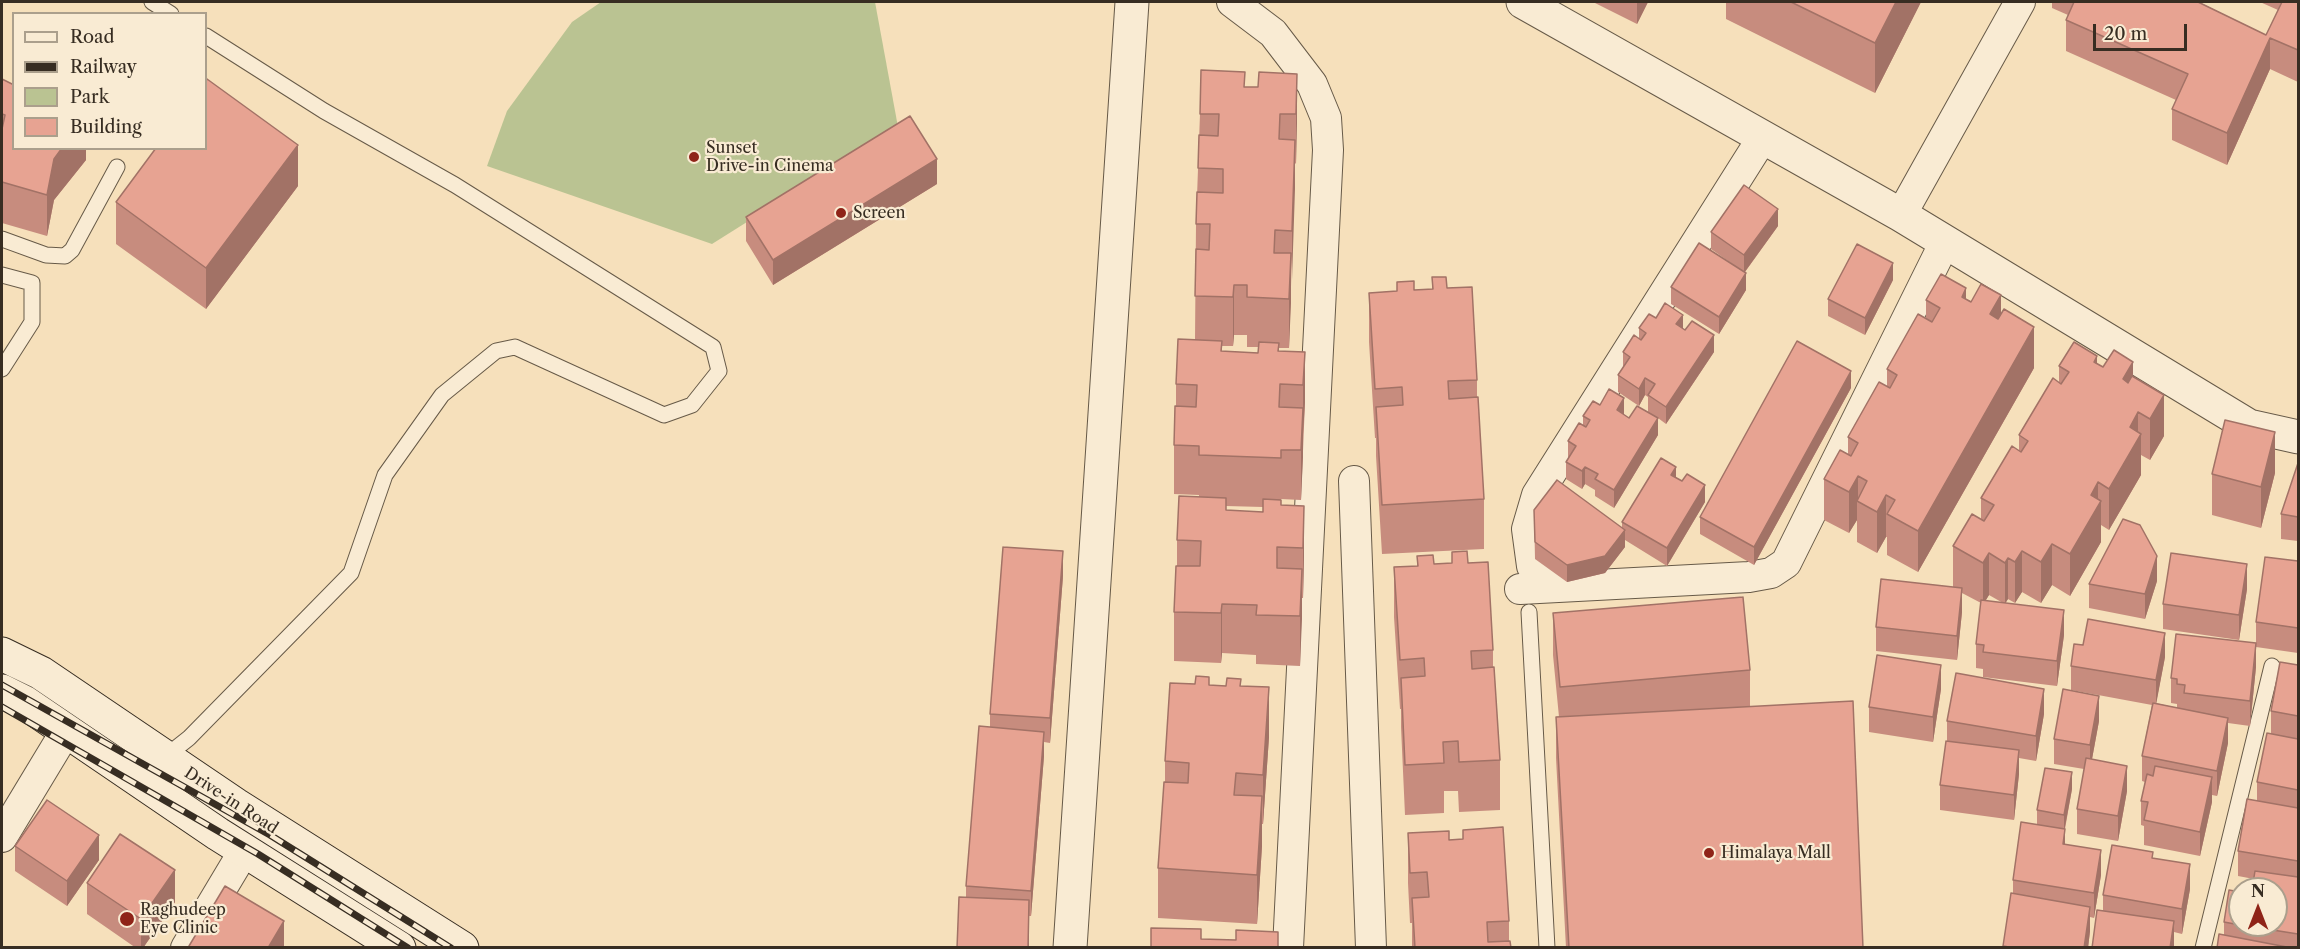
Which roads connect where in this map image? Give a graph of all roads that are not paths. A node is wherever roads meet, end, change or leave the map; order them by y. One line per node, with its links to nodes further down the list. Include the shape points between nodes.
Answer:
1 (152, 2): 6 (lane)
2 (1132, 2): 29 (street)
3 (1232, 2): 30 (street, via 1273,33 1312,84 1326,118 1328,150)
4 (1523, 2): 8 (street)
5 (2020, 2): 10 (street)
6 (168, 12)
7 (207, 37): 23 (lane, via 324,111 465,191 713,347 719,371 692,405 664,415 515,347 495,351 442,395 385,475 351,573 189,738)
8 (1763, 137): 10 (street); 17 (street, via 1537,495 1527,529 1532,566)
9 (117, 167): 11 (lane, via 72,250 65,256 46,255)
10 (1901, 215): 12 (street)
11 (2, 239)
12 (1945, 242): 15 (street, via 2249,426); 17 (street, via 1786,563 1771,573 1749,577)
13 (2, 275): 14 (lane, via 32,283 32,322)
14 (2, 369)
15 (2298, 437)
16 (1354, 481): 31 (street)
17 (1555, 586): 18 (street)
18 (1524, 600): 32 (lane)
19 (2, 654): 23 (street, Drive-in Road, via 41,673)
20 (2272, 666): 33 (lane)
21 (2, 691): 22 (street, Drive-in Road)
22 (66, 731): 24 (street); 25 (street, Drive-in Road)
23 (165, 757): 28 (street, Drive-in Road)
24 (2, 837)
25 (244, 851): 26 (street); 27 (street, Drive-in Road)
26 (186, 948)
27 (399, 948)
28 (462, 948)
29 (1070, 948)
30 (1288, 948)
31 (1371, 948)
32 (1547, 948)
33 (2203, 948)

